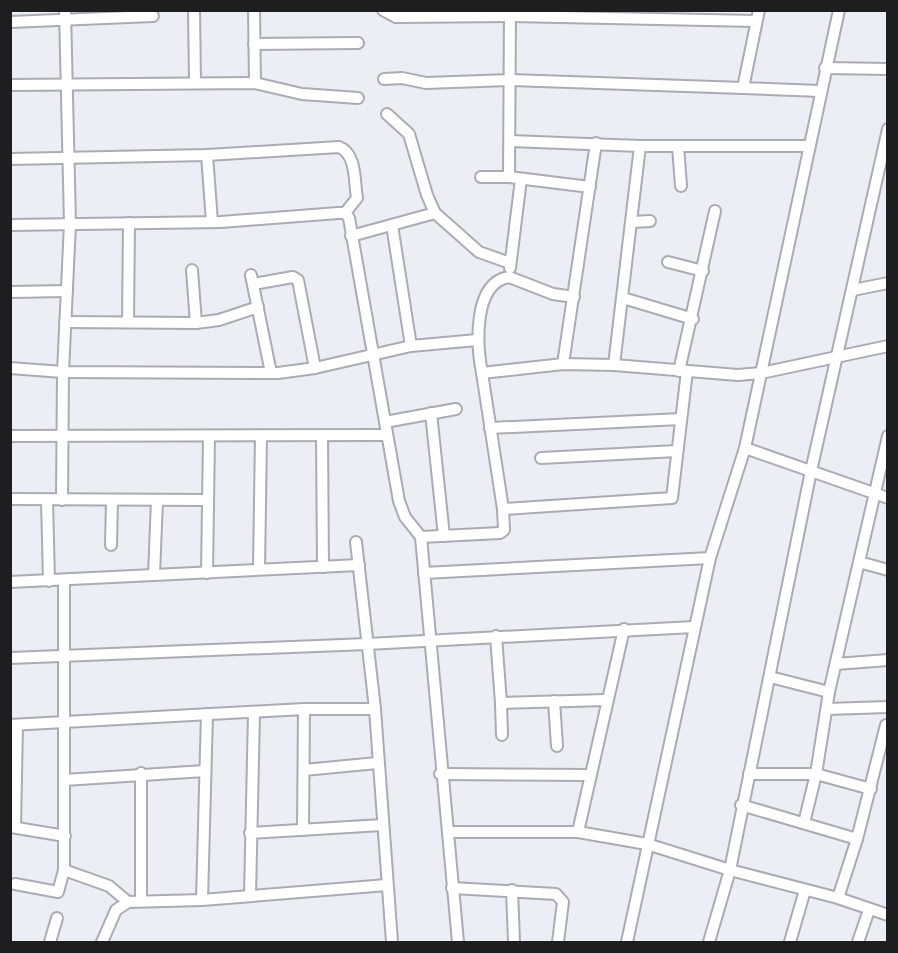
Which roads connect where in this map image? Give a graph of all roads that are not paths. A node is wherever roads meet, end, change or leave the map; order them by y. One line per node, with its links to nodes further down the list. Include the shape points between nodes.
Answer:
1 (194, 10): 17 (street)
2 (254, 10): 12 (street)
3 (383, 10): 5 (street, via 396,17)
4 (839, 10): 13 (street)
5 (510, 13): 9 (street); 16 (street)
6 (116, 14): 7 (street); 8 (street)
7 (65, 15): 10 (street); 19 (street)
8 (153, 16)
9 (758, 16): 21 (street)
10 (10, 22)
11 (358, 43): 12 (street)
12 (254, 44): 18 (street)
13 (825, 68): 14 (street); 22 (street)
14 (888, 69)
15 (384, 79): 16 (street, via 426,83)
16 (511, 80): 21 (street); 26 (street)
17 (195, 82): 18 (street); 19 (street)
18 (255, 83): 23 (street, via 303,94)
19 (66, 84): 20 (street); 33 (street)
20 (10, 85)
21 (743, 88): 22 (street)
22 (820, 92): 31 (street)
23 (358, 98)
24 (387, 114): 42 (street, via 409,134)
25 (888, 129): 28 (street)
26 (510, 141): 27 (street); 36 (street)
27 (596, 143): 29 (street); 39 (street)
28 (886, 143): 57 (street)
29 (640, 146): 30 (street); 45 (street)
30 (678, 146): 31 (street); 38 (street)
31 (808, 147): 79 (street)
32 (207, 155): 33 (street); 41 (street, via 330,146 344,149 351,158 357,198); 44 (street)
33 (68, 157): 34 (street); 47 (street)
34 (10, 159)
35 (481, 177): 36 (street)
36 (509, 177): 37 (street)
37 (521, 179): 39 (street); 52 (street)
38 (681, 186)
39 (590, 187): 60 (street)
40 (715, 211): 54 (street)
41 (345, 213): 44 (street); 50 (street)
42 (435, 213): 49 (street); 52 (street, via 479,252)
43 (650, 221): 45 (street)
44 (212, 222): 46 (street)
45 (633, 222): 61 (street)
46 (129, 223): 47 (street); 65 (street)
47 (70, 224): 48 (street); 58 (street)
48 (10, 225)
49 (392, 225): 50 (street); 68 (street)
50 (351, 236): 70 (street)
51 (668, 262): 54 (street)
52 (510, 263): 55 (street)
53 (192, 270): 66 (street)
54 (703, 271): 63 (street)
55 (509, 277): 60 (street, via 559,296); 67 (street, via 495,283 486,297)
56 (888, 283): 57 (street)
57 (853, 290): 71 (street)
58 (67, 291): 59 (street); 64 (street)
59 (10, 292)
60 (574, 297): 72 (street)
61 (623, 298): 63 (street); 73 (street)
62 (258, 307): 66 (street); 75 (street, via 252,279 298,280); 80 (street)
63 (693, 319): 76 (street)
64 (65, 322): 65 (street); 77 (street)
65 (128, 322): 66 (street)
66 (196, 323)
67 (477, 340): 68 (street); 78 (street)
68 (411, 346): 70 (street)
69 (888, 346): 71 (street)
70 (372, 354): 75 (street); 84 (street)
71 (838, 357): 79 (street); 96 (street)
72 (563, 364): 73 (street); 78 (street)
73 (614, 365): 76 (street)
74 (10, 368): 77 (street)
75 (315, 368): 80 (street)
76 (683, 371): 79 (street); 83 (street)
77 (63, 372): 80 (street); 88 (street)
78 (482, 373): 85 (street)
79 (761, 373): 93 (street)
80 (271, 374)
81 (456, 409): 82 (street)
82 (431, 413): 84 (street); 106 (street)
83 (681, 418): 85 (street); 94 (street)
84 (385, 422): 86 (street)
85 (490, 428): 105 (street)
86 (387, 435): 90 (street); 107 (street, via 402,510)
87 (10, 436): 88 (street)
88 (63, 436): 92 (street); 101 (street)
89 (261, 436): 90 (street); 92 (street); 114 (street)
90 (322, 436): 113 (street)
91 (888, 436): 97 (street)
92 (208, 437): 104 (street)
93 (745, 448): 96 (street); 110 (street)
94 (677, 451): 95 (street); 105 (street, via 674,493 668,500)
95 (541, 458)
96 (811, 471): 97 (street); 131 (street)
97 (875, 494): 98 (street); 111 (street)
98 (888, 498)
99 (10, 499): 100 (street)
100 (47, 500): 101 (street); 120 (street)
101 (62, 500): 102 (street)
102 (112, 500): 103 (street); 109 (street)
103 (157, 500): 104 (street); 118 (street)
104 (208, 500): 116 (street)
105 (503, 509): 106 (street, via 505,526 500,533)
106 (444, 536): 107 (street)
107 (421, 537): 117 (street)
108 (356, 542): 112 (street)
109 (111, 545)
110 (710, 558): 117 (street); 122 (street)
111 (859, 562): 115 (street); 130 (street)
112 (359, 565): 113 (street); 126 (street)
113 (323, 567): 114 (street)
114 (259, 569): 116 (street)
115 (888, 570)
116 (207, 573): 118 (street)
117 (424, 573): 125 (street)
118 (154, 575): 119 (street)
119 (64, 580): 120 (street); 127 (street)
120 (49, 581): 121 (street)
121 (10, 582)
122 (694, 627): 123 (street); 168 (street)
123 (624, 629): 124 (street); 133 (street)
124 (496, 636): 125 (street); 135 (street)
125 (430, 641): 126 (street); 152 (street)
126 (367, 644): 127 (street); 138 (street)
127 (64, 657): 128 (street); 142 (street)
128 (10, 658)
129 (888, 660): 130 (street)
130 (836, 664): 132 (street)
131 (770, 677): 132 (street); 153 (street)
132 (829, 692): 139 (street)
133 (606, 700): 134 (street); 155 (street)
134 (554, 701): 135 (street); 146 (street)
135 (501, 703): 145 (street)
136 (888, 707): 139 (street)
137 (304, 709): 138 (street); 140 (street); 149 (street)
138 (375, 709): 148 (street)
139 (827, 709): 154 (street)
140 (254, 713): 141 (street); 165 (street)
141 (207, 714): 142 (street); 150 (street)
142 (64, 720): 143 (street); 156 (street)
143 (14, 725): 161 (street)
144 (886, 725): 147 (street)
145 (502, 735)
146 (557, 746)
147 (884, 751): 157 (street)
148 (377, 763): 149 (street); 160 (street)
149 (304, 770): 162 (street)
150 (205, 771): 151 (street); 178 (street)
151 (141, 773): 156 (street); 179 (street)
152 (440, 774): 155 (street); 163 (street)
153 (748, 774): 154 (street); 158 (street)
154 (816, 774): 157 (street); 159 (street)
155 (590, 776): 164 (street)
156 (64, 780): 166 (street)
157 (871, 789): 167 (street)
158 (741, 805): 159 (street); 170 (street)
159 (804, 823): 167 (street)
160 (382, 825): 162 (street); 172 (street)
161 (13, 827): 166 (street)
162 (303, 830): 165 (street)
163 (448, 832): 164 (street); 173 (street)
164 (578, 832): 168 (street)
165 (250, 833): 176 (street)
166 (65, 836): 169 (street)
167 (857, 839): 177 (street)
168 (647, 844): 170 (street); 190 (street)
169 (64, 870): 171 (street, via 58,892); 180 (street, via 109,886)
170 (730, 870): 175 (street); 191 (street)
171 (15, 884)
172 (387, 885): 176 (street); 186 (street)
173 (452, 888): 174 (street); 187 (street)
174 (512, 890): 188 (street); 189 (street, via 550,892 561,897)
175 (805, 890): 177 (street); 192 (street)
176 (250, 896): 178 (street)
177 (838, 898): 181 (street)
178 (202, 900): 179 (street)
179 (141, 901): 180 (street)
180 (128, 902): 185 (street, via 116,910)
181 (868, 910): 182 (street); 193 (street)
182 (888, 915)
183 (57, 918): 184 (street)
184 (50, 942)
185 (102, 942)
186 (393, 942)
187 (458, 942)
188 (514, 942)
189 (558, 942)
190 (627, 942)
191 (709, 942)
192 (790, 942)
193 (858, 942)

